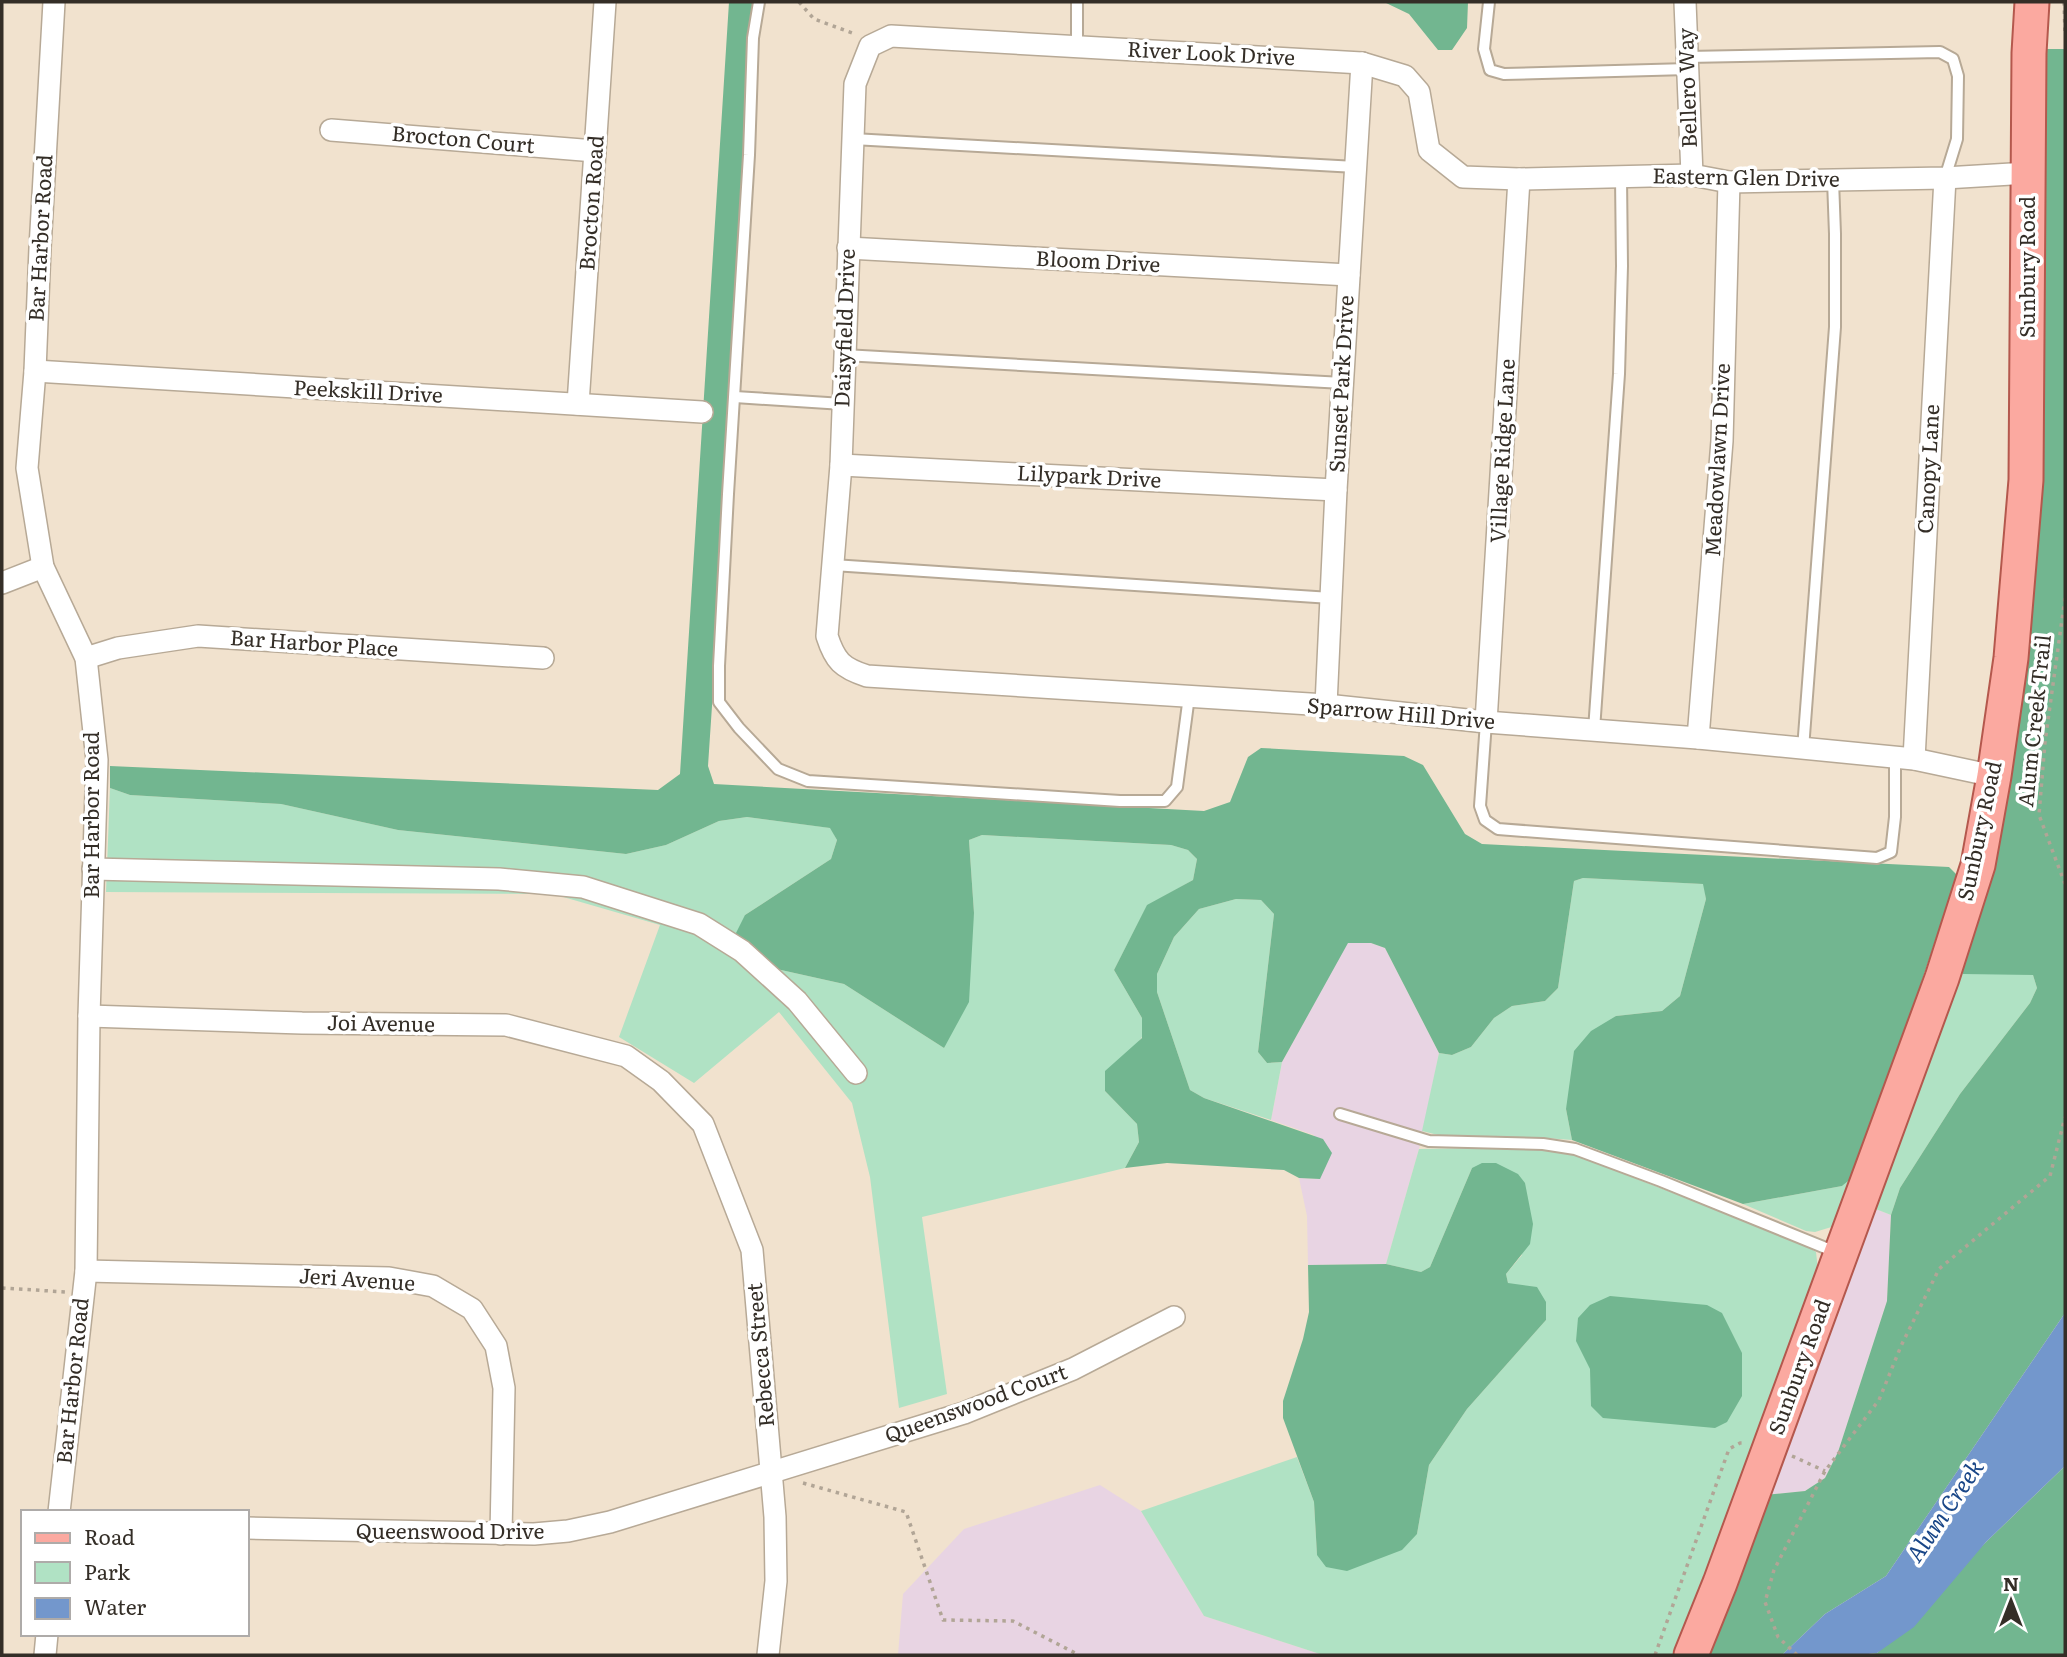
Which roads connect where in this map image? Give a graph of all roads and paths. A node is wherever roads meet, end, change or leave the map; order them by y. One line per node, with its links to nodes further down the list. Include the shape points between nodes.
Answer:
1 (54, 2): 30 (street, Bar Harbor Road)
2 (605, 2): 17 (street, Brocton Road)
3 (760, 2): 32 (lane, via 753,38)
4 (799, 2): 11 (path, via 814,19 856,34)
5 (1077, 2): 12 (lane)
6 (1489, 2): 14 (lane, via 1484,49 1490,70 1504,74)
7 (1685, 2): 14 (street, Bellero Way)
8 (2032, 2): 19 (main road, Sunbury Road)
9 (2064, 2): 10 (path)
10 (2065, 34)
11 (870, 46): 12 (street, River Look Drive, via 891,36); 16 (street, Daisyfield Drive, via 855,84)
12 (1077, 47): 13 (street, River Look Drive)
13 (1362, 63): 18 (street, Sunset Park Drive); 21 (street, River Look Drive, via 1405,76 1419,92 1429,150)
14 (1687, 63): 20 (street, Bellero Way); 23 (lane, via 1940,52 1953,59 1958,76 1957,139)
15 (331, 130): 17 (street, Brocton Court)
16 (853, 139): 18 (lane); 27 (street, Daisyfield Drive)
17 (595, 151): 33 (street, Brocton Road)
18 (1356, 167): 28 (street, Sunset Park Drive)
19 (2028, 173): 23 (street, Eastern Glen Drive); 53 (main road, Sunbury Road, via 2026,480 2011,657)
20 (1692, 175): 22 (street, Eastern Glen Drive); 26 (street, Eastern Glen Drive)
21 (1463, 177): 24 (street, Eastern Glen Drive)
22 (1621, 177): 24 (street, Eastern Glen Drive); 49 (lane, via 1619,374)
23 (1945, 178): 25 (street, Eastern Glen Drive); 52 (street, Canopy Lane)
24 (1519, 179): 48 (street, Village Ridge Lane)
25 (1833, 180): 26 (street, Eastern Glen Drive); 51 (lane, via 1835,327)
26 (1729, 182): 50 (street, Meadowlawn Drive, via 1722,440)
27 (848, 248): 28 (street, Bloom Drive); 29 (street, Daisyfield Drive)
28 (1349, 275): 31 (street, Sunset Park Drive)
29 (844, 355): 31 (lane); 34 (street, Daisyfield Drive)
30 (35, 371): 33 (street, Peekskill Drive); 39 (street, Bar Harbor Road, via 27,468)
31 (1343, 383): 37 (street, Sunset Park Drive)
32 (734, 397): 34 (lane); 46 (lane, via 719,702 778,769 808,781 1165,801 1177,787)
33 (578, 404): 35 (street, Peekskill Drive)
34 (843, 404): 36 (street, Daisyfield Drive)
35 (702, 412)
36 (841, 465): 37 (street, Lilypark Drive); 38 (street, Daisyfield Drive)
37 (1336, 490): 41 (street, Sunset Park Drive)
38 (833, 565): 41 (lane); 43 (street, Daisyfield Drive)
39 (43, 567): 40 (street); 44 (street, Bar Harbor Road)
40 (2, 583)
41 (1331, 598): 47 (street, Sunset Park Drive)
42 (2065, 598): 55 (path, Alum Creek Trail, via 2039,815)
43 (827, 636): 46 (street, Sparrow Hill Drive, via 833,655 848,670 867,676)
44 (86, 658): 45 (street, Bar Harbor Place, via 118,648 198,636); 54 (street, Bar Harbor Road, via 97,760)
45 (543, 658)
46 (1189, 696): 47 (street, Sparrow Hill Drive)
47 (1326, 705): 48 (street, Sparrow Hill Drive)
48 (1486, 722): 49 (street, Sparrow Hill Drive); 52 (lane, via 1480,806 1485,820 1498,829 1877,858 1891,852)
49 (1594, 730): 50 (street, Sparrow Hill Drive)
50 (1698, 738): 51 (street, Sparrow Hill Drive)
51 (1803, 749): 52 (street, Sparrow Hill Drive)
52 (1904, 759): 53 (street, Sparrow Hill Drive)
53 (1994, 776): 61 (main road, Sunbury Road, via 1978,865 1942,978)
54 (93, 869): 56 (street, Bar Harbor Road); 57 (street, via 485,879 583,887 699,924 742,951 797,1001)
55 (2065, 884)
56 (89, 1016): 58 (street, Joi Avenue, via 506,1025 626,1056); 62 (street, Bar Harbor Road)
57 (856, 1073)
58 (661, 1081): 67 (street, Rebecca Street, via 703,1124 751,1250)
59 (1340, 1115): 61 (lane, via 1429,1141 1575,1149)
60 (2065, 1117): 66 (path, via 2050,1176 1939,1269 1879,1400)
61 (1841, 1254): 65 (main road, Sunbury Road)
62 (85, 1282): 63 (path); 68 (street, Bar Harbor Road); 70 (street, Jeri Avenue, via 389,1278 433,1286 472,1309 496,1346 504,1388)
63 (2, 1288)
64 (1174, 1317): 67 (street, Queenswood Court, via 1073,1369 964,1413)
65 (1771, 1447): 66 (path); 75 (path, via 1740,1443 1729,1449); 76 (main road, Sunbury Road)
66 (1825, 1471): 77 (path, via 1774,1570 1765,1602 1779,1637)
67 (771, 1474): 70 (street, Queenswood Drive, via 610,1522 545,1533); 73 (street, Rebecca Street, via 776,1581); 74 (path, via 906,1512 943,1620 1013,1621)
68 (59, 1510)
69 (248, 1528): 70 (street, Queenswood Drive)
70 (501, 1534)
71 (47, 1636): 72 (street)
72 (45, 1655)
73 (768, 1655)
74 (1079, 1655)
75 (1655, 1655)
76 (1691, 1655)
77 (1797, 1655)

